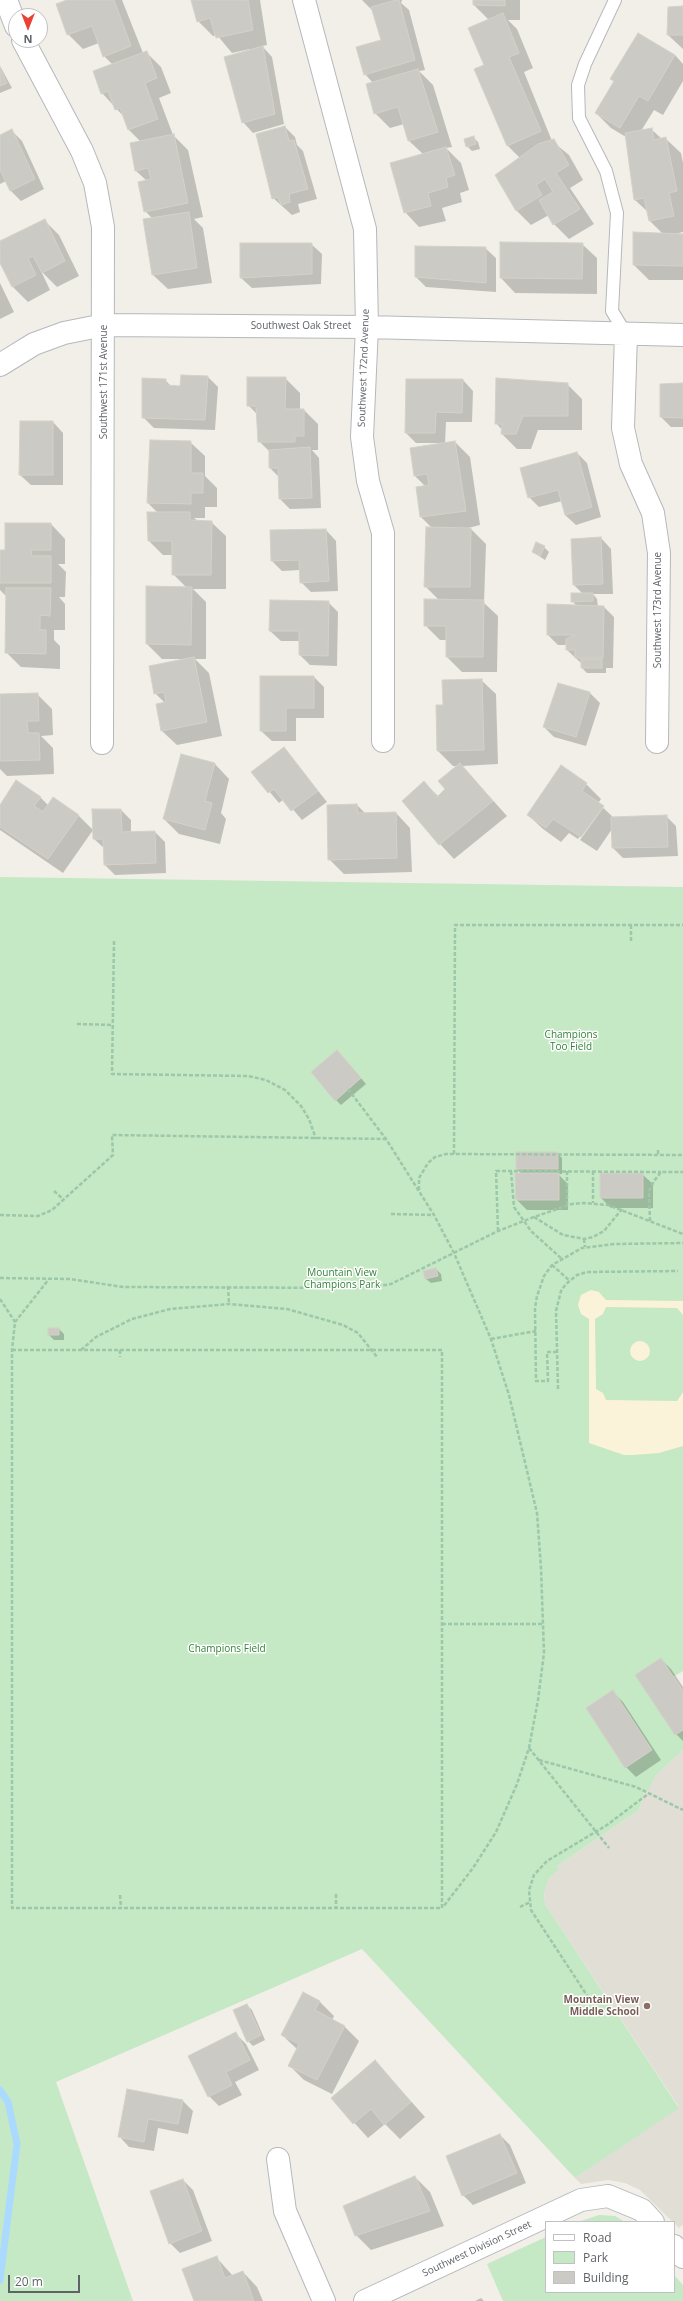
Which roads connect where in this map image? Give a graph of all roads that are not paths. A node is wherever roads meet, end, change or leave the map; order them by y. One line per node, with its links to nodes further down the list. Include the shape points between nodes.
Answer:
1 (304, 0): 5 (street, Southwest 172nd Avenue, via 365,229)
2 (615, 0): 6 (lane, via 578,85 579,118 606,171 617,213 612,311)
3 (27, 48): 4 (street, Southwest 171st Avenue, via 82,151 96,183 103,227)
4 (104, 325): 5 (street, Southwest Oak Street); 8 (street, Southwest Oak Street, via 64,333 34,344); 11 (street, Southwest 171st Avenue)
5 (367, 327): 6 (street, Southwest Oak Street); 9 (street, Southwest 172nd Avenue, via 362,437 368,481 383,533)
6 (626, 334): 7 (street, Southwest Oak Street); 10 (street, Southwest 173rd Avenue, via 623,428 631,464 653,513 659,553)
7 (683, 335)
8 (0, 365)
9 (383, 741)
10 (657, 742)
11 (102, 743)
12 (278, 2159): 16 (street, via 285,2211)
13 (651, 2221): 17 (street, Southwest Division Street, via 642,2210 608,2196 581,2200)
14 (675, 2247): 15 (street)
15 (683, 2257)
16 (324, 2301)
17 (366, 2301)

